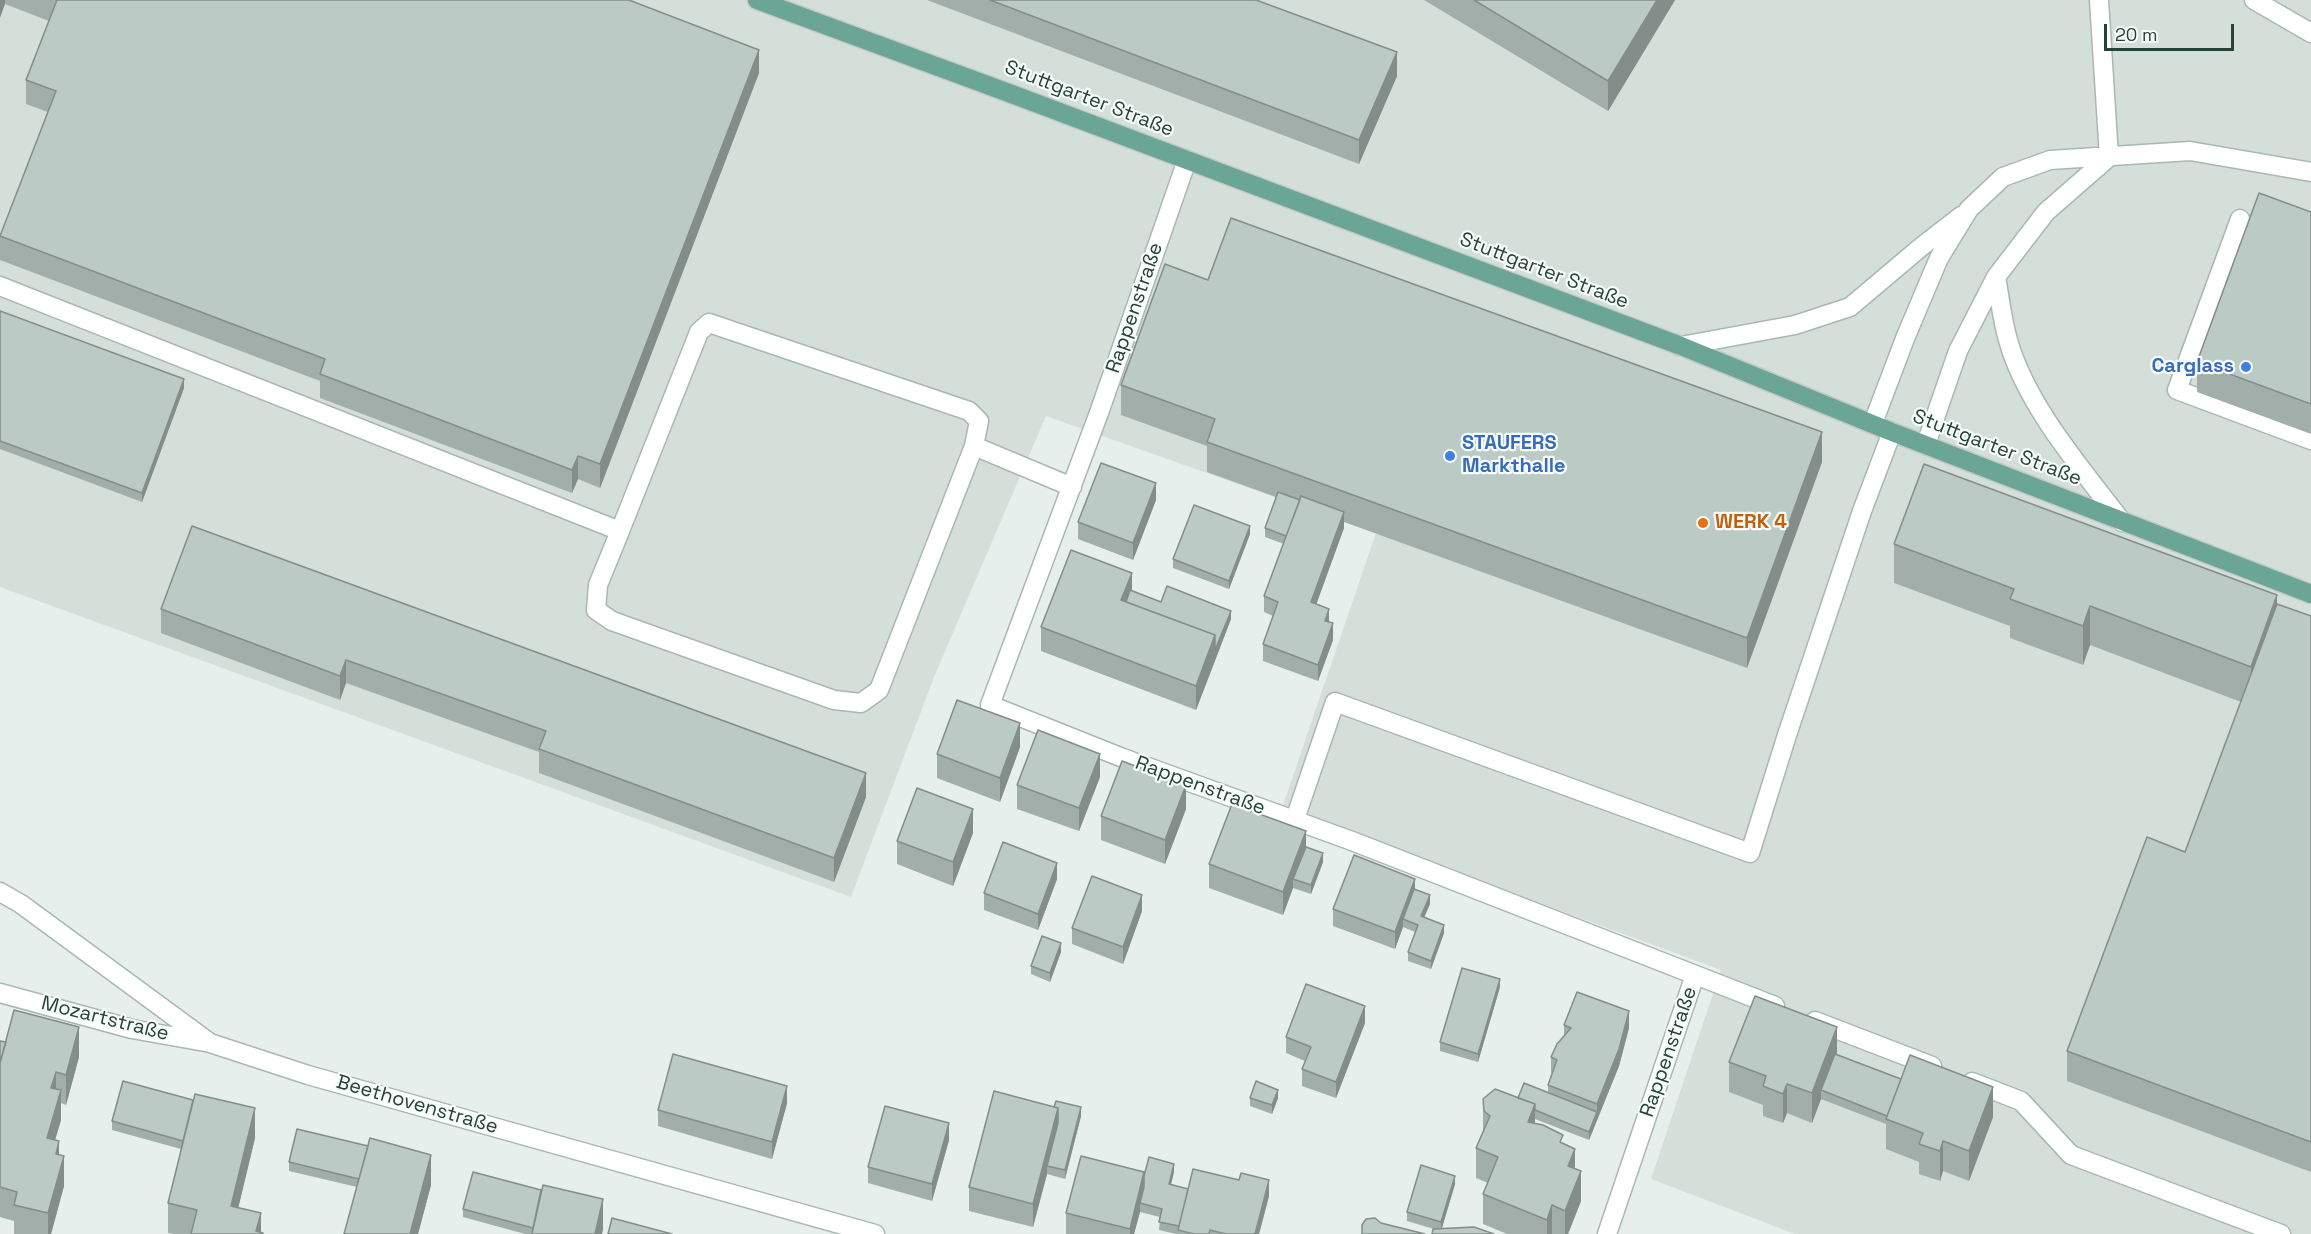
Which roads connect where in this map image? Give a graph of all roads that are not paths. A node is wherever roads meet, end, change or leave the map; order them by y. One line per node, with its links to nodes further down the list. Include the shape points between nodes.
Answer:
1 (757, 0): 6 (main road, Stuttgarter Straße)
2 (2099, 0): 5 (street)
3 (2254, 0): 4 (street)
4 (2311, 33)
5 (2109, 157): 7 (street, via 2190,151); 8 (street, via 2050,160 2003,177); 10 (street, via 2046,212)
6 (1186, 160): 12 (main road, Stuttgarter Straße); 18 (street, Rappenstraße)
7 (2311, 172)
8 (1969, 209): 12 (street, via 1850,307 1795,325); 13 (street, via 1939,258)
9 (2240, 219): 15 (street, via 2177,390)
10 (1996, 277): 16 (street, via 1958,351); 19 (street, via 2008,341 2030,391 2057,436)
11 (0, 286): 20 (street)
12 (1681, 346): 13 (main road, Stuttgarter Straße)
13 (1873, 423): 14 (main road, Stuttgarter Straße)
14 (1892, 432): 16 (main road, Stuttgarter Straße); 22 (street, via 1749,853 1335,702)
15 (2311, 440)
16 (1926, 444): 19 (main road, Stuttgarter Straße)
17 (974, 446): 18 (street); 20 (street, via 979,421 969,411 709,323 699,332); 20 (street, via 879,690 861,702 834,700 612,621 596,610 598,585)
18 (1072, 487): 22 (street, Rappenstraße, via 990,705 1123,758)
19 (2122, 522): 21 (main road, Stuttgarter Straße)
20 (620, 531)
21 (2311, 594)
22 (1295, 819): 24 (street, Rappenstraße)
23 (0, 892): 26 (street, Beethovenstraße)
24 (1695, 975): 28 (street, Rappenstraße); 29 (street, via 2021,1101 2071,1155)
25 (0, 993): 26 (street, Mozartstraße, via 132,1029)
26 (210, 1043): 27 (street, Beethovenstraße, via 308,1075)
27 (875, 1234)
28 (1607, 1234)
29 (2281, 1234)

